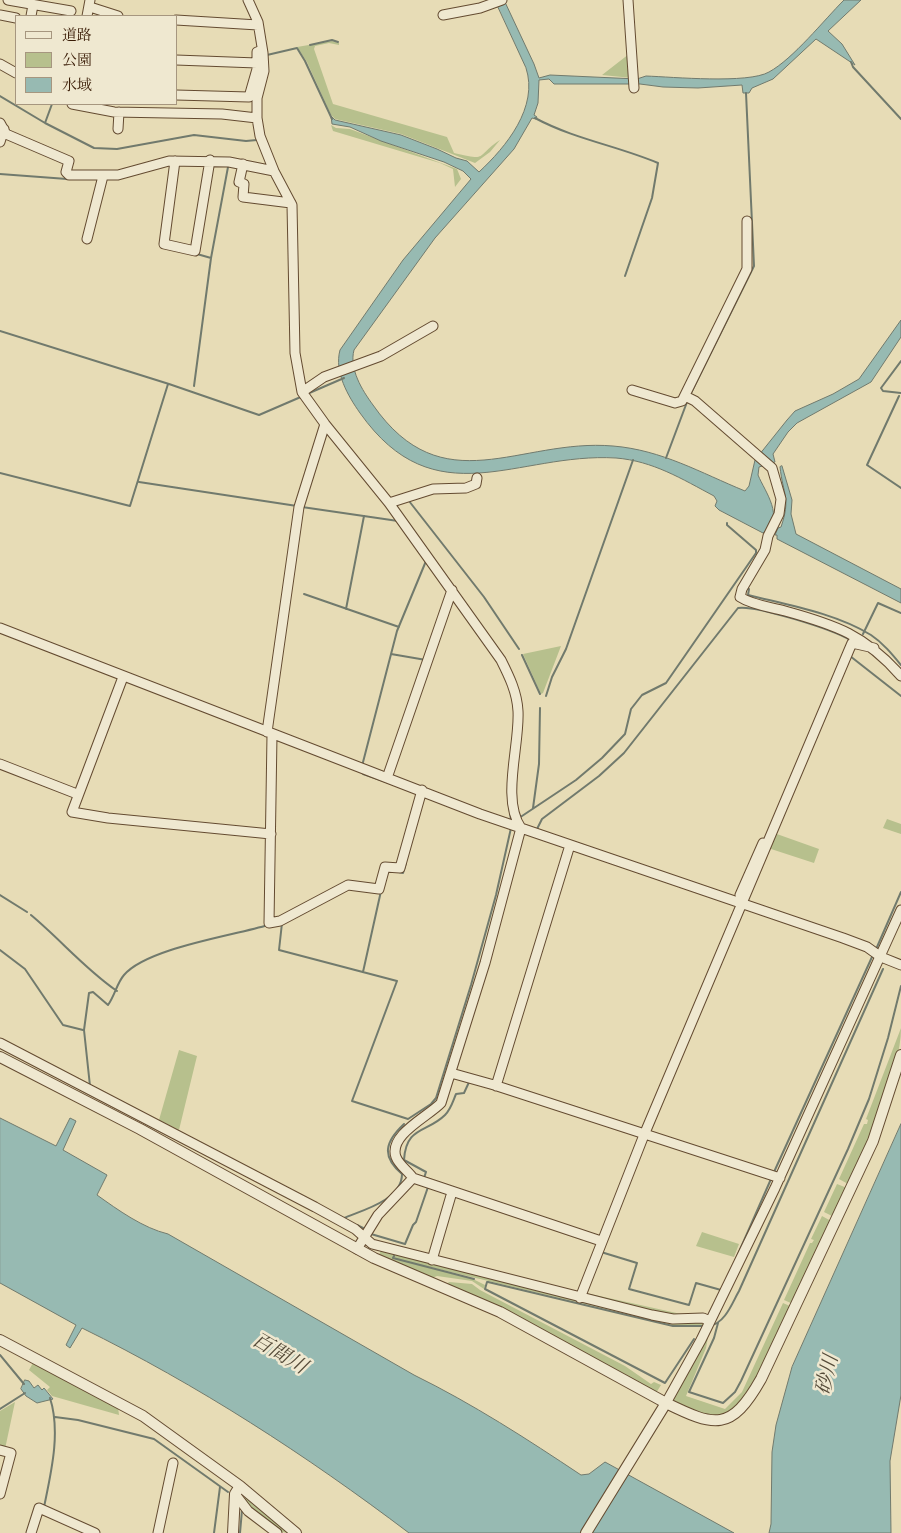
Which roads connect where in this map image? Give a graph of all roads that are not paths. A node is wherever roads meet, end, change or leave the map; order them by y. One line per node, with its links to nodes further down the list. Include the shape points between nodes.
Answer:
1 (8, 0): 5 (street)
2 (248, 0): 14 (street)
3 (502, 0): 11 (street)
4 (628, 0): 20 (street)
5 (34, 4): 7 (street); 9 (street)
6 (89, 8): 10 (street)
7 (70, 11)
8 (0, 15): 12 (street)
9 (32, 15)
10 (114, 15)
11 (443, 15)
12 (15, 18)
13 (178, 20): 14 (street)
14 (258, 25): 15 (street)
15 (262, 50): 17 (street, via 257,52); 22 (street, via 264,71)
16 (178, 60): 17 (street)
17 (257, 63): 22 (street)
18 (0, 64): 19 (street)
19 (15, 72)
20 (634, 88)
21 (178, 95): 22 (street)
22 (253, 97): 25 (street)
23 (78, 105): 24 (street)
24 (119, 112): 25 (street, via 222,114); 27 (street)
25 (254, 118): 32 (street)
26 (2, 126): 28 (street); 33 (street, via 6,134 69,161 66,172 69,175)
27 (118, 129)
28 (0, 142)
29 (210, 160): 30 (street); 30 (street, via 194,251 164,244); 31 (street)
30 (175, 161): 33 (street)
31 (243, 164): 32 (street); 34 (street, via 239,182 244,184 243,197)
32 (274, 171): 34 (street)
33 (103, 178): 36 (street)
34 (291, 203): 39 (street, via 296,353)
35 (747, 221): 40 (street, via 747,269)
36 (87, 239)
37 (432, 326): 39 (street, via 390,352 324,377)
38 (632, 390): 40 (street, via 676,403)
39 (303, 394): 41 (street)
40 (688, 397): 46 (street, via 772,468 781,499 779,514 765,550 740,597 838,627)
41 (324, 424): 43 (street); 49 (street, via 299,506)
42 (477, 478): 43 (street, via 476,484 466,488 433,489)
43 (389, 502): 44 (street)
44 (451, 591): 51 (street); 54 (street, via 501,660 513,685 518,722 511,809)
45 (0, 628): 48 (street)
46 (874, 648): 47 (street); 58 (street, via 852,643)
47 (901, 676)
48 (123, 677): 49 (street); 53 (street)
49 (270, 736): 51 (street); 55 (street)
50 (0, 764): 53 (street)
51 (387, 778): 52 (street)
52 (422, 790): 54 (street); 55 (street, via 400,868 385,866 379,889 348,885 280,921 270,923)
53 (77, 794): 55 (street, via 72,812)
54 (520, 830): 57 (street); 65 (street, via 485,963)
55 (271, 834)
56 (767, 834): 58 (street)
57 (569, 847): 58 (street); 66 (street)
58 (740, 903): 60 (street, via 868,947); 67 (street)
59 (901, 910): 60 (street)
60 (881, 958): 61 (street); 68 (street)
61 (901, 965)
62 (0, 1043): 71 (street, via 355,1229)
63 (901, 1055): 78 (street, via 873,1141 751,1397 732,1416 714,1421)
64 (0, 1057): 73 (street, via 140,1129)
65 (451, 1073): 66 (street); 69 (street, via 441,1103 412,1125 396,1145 397,1159)
66 (494, 1085): 67 (street)
67 (644, 1135): 68 (street); 75 (street)
68 (775, 1176): 76 (street)
69 (413, 1178): 70 (street); 71 (street, via 378,1215)
70 (452, 1194): 72 (street); 74 (street)
71 (364, 1238): 73 (street); 74 (street, via 372,1244)
72 (598, 1240)
73 (357, 1249): 78 (street, via 500,1312)
74 (432, 1260): 75 (street)
75 (580, 1298): 76 (street, via 673,1319 703,1318)
76 (708, 1324): 78 (street)
77 (0, 1340): 82 (street, via 143,1416)
78 (666, 1403): 90 (street)
79 (0, 1450): 81 (street, via 11,1453)
80 (173, 1463): 86 (street)
81 (3, 1472): 83 (street)
82 (238, 1490): 87 (street); 88 (street, via 248,1510); 89 (street)
83 (0, 1494)
84 (31, 1533): 85 (street, via 39,1508)
85 (95, 1533)
86 (158, 1533)
87 (232, 1533)
88 (277, 1533)
89 (296, 1533)
90 (586, 1533)

